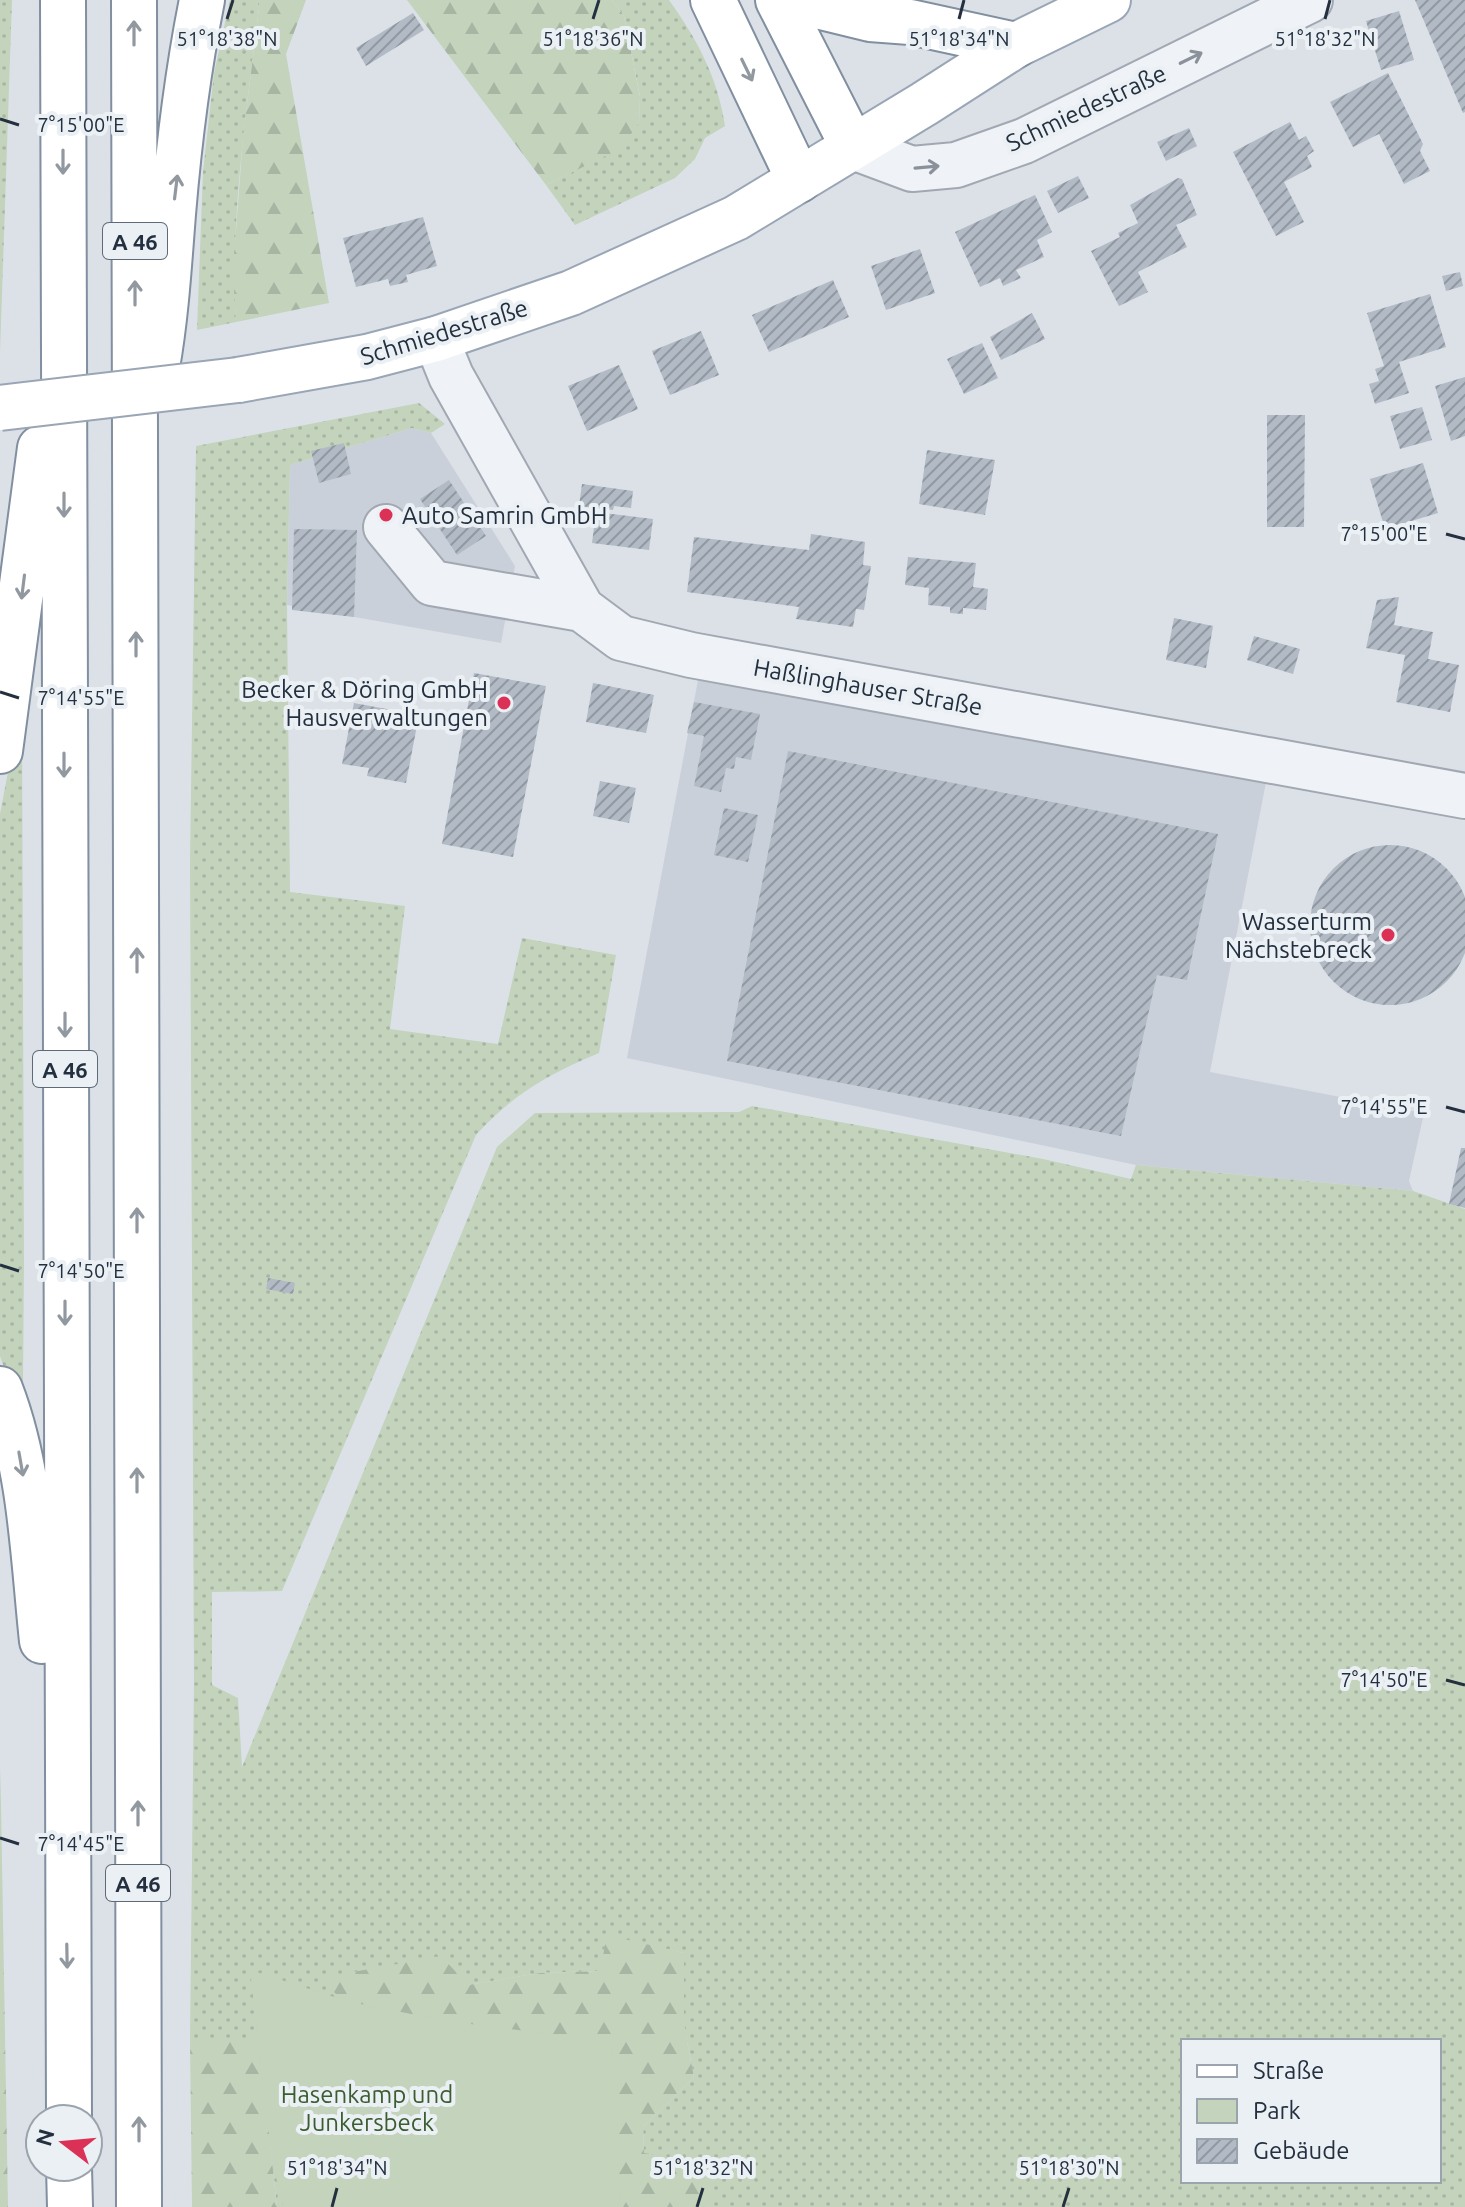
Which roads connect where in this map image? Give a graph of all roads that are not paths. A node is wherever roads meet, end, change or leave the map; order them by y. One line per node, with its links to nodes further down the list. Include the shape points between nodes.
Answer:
1 (63, 0): 12 (main road, A 46, one-way to 12)
2 (134, 0): 15 (main road, A 46, one-way to 2)
3 (202, 0): 15 (main road, one-way to 3, via 165,320 178,165)
4 (713, 0): 11 (main road, one-way to 11)
5 (778, 0): 10 (main road)
6 (808, 0): 9 (main road, via 870,19 910,22)
7 (1108, 0): 9 (main road, Schmiedestraße)
8 (1310, 0): 10 (street, Schmiedestraße, one-way to 8, via 912,169 956,165 1024,141)
9 (1016, 45): 10 (main road, Schmiedestraße)
10 (853, 147): 11 (main road, Schmiedestraße)
11 (799, 180): 13 (main road, Schmiedestraße, via 716,228 571,293)
12 (64, 259): 18 (main road, one-way to 18); 21 (main road, A 46, one-way to 21)
13 (436, 339): 14 (main road, Schmiedestraße, bridge, via 238,380); 17 (street, Haßlinghauser Straße, via 451,376)
14 (0, 408)
15 (136, 483): 25 (main road, A 46, one-way to 15)
16 (386, 527): 17 (street, via 432,583)
17 (582, 609): 19 (street, Haßlinghauser Straße, via 621,638 691,655)
18 (0, 751)
19 (1465, 796)
20 (0, 1389): 21 (main road, one-way to 21, via 21,1459 27,1501)
21 (67, 1878): 22 (main road, A 46, one-way to 22)
22 (69, 2103)
23 (69, 2183): 24 (main road)
24 (70, 2207)
25 (139, 2207)

